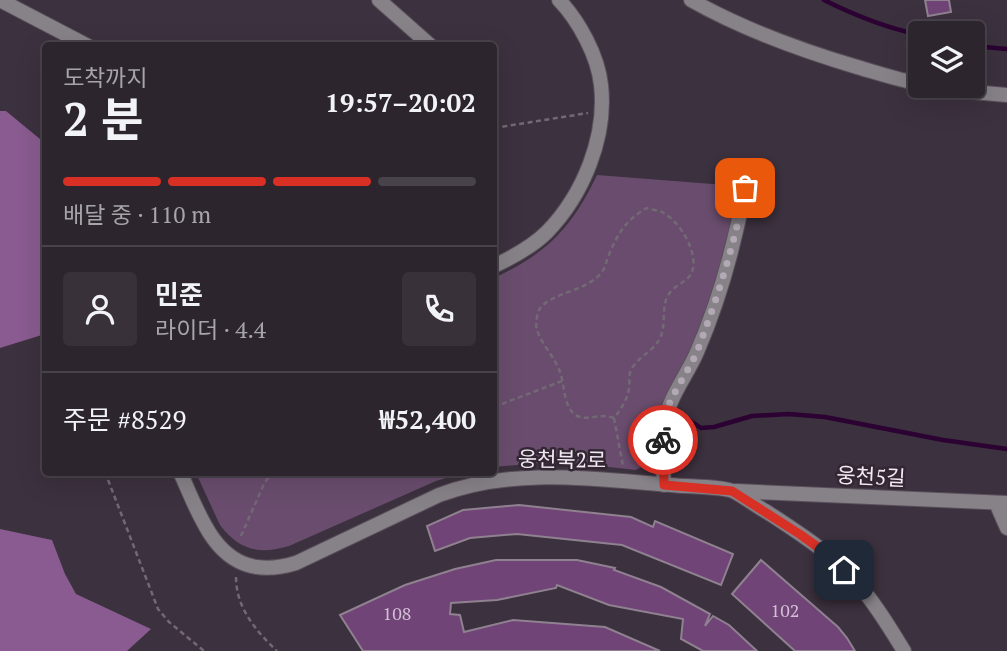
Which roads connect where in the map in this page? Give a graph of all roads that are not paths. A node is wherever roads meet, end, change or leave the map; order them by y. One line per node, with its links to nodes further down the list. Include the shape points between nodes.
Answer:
1 (0, 0): 5 (street)
2 (379, 0): 6 (street)
3 (559, 0): 11 (street, via 593,51 601,84 597,139 588,169 560,217 527,248)
4 (691, 0): 7 (street, via 793,47)
5 (81, 42)
6 (426, 42)
7 (908, 81)
8 (985, 93): 9 (street)
9 (1007, 95)
10 (745, 188): 13 (street, via 722,281 696,353 668,407)
11 (497, 264)
12 (182, 476): 13 (street, 웅천북2로, via 222,550 255,567 286,566 439,495 489,481 553,476)
13 (664, 485): 14 (street, 웅천북2로)
14 (732, 491): 15 (street, 웅천5길); 17 (street, 웅천북2로, via 830,556 858,584)
15 (1002, 503): 16 (street)
16 (1007, 528)
17 (904, 651)

